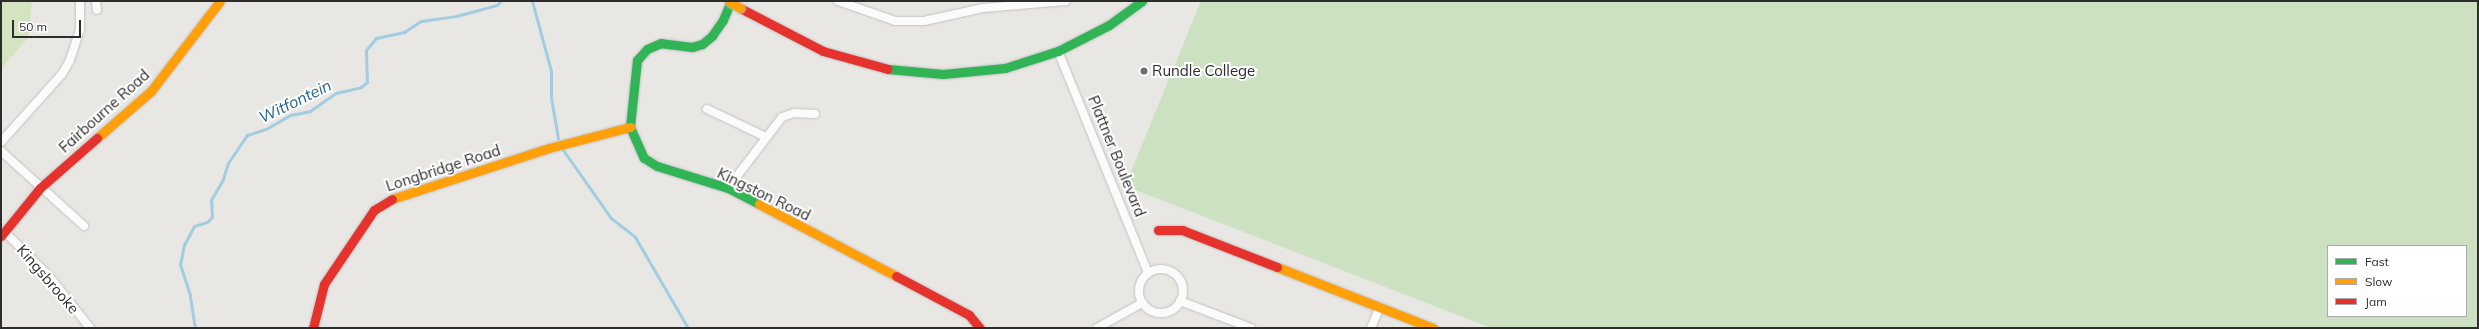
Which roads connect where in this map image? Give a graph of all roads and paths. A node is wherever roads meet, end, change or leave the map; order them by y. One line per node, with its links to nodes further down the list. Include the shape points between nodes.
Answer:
1 (80, 1): 15 (street, via 80,29 70,60 62,74)
2 (96, 1): 9 (street)
3 (220, 1): 17 (street, Fairbourne Road, via 180,56 150,90)
4 (730, 1): 10 (street, bridge, via 823,51 897,71 942,74 974,72 1027,61); 13 (street, Kingston Road, via 723,20 712,36 702,44 692,47 660,43 647,49 637,60)
5 (838, 1): 8 (street, via 895,21 924,21)
6 (1066, 1): 8 (street)
7 (1142, 1): 10 (street, via 1109,25)
8 (982, 5)
9 (97, 10)
10 (1058, 50): 22 (street, Plattner Boulevard)
11 (707, 109): 14 (street)
12 (815, 114): 14 (street, via 794,112 782,117)
13 (630, 127): 18 (street, Kingston Road, via 640,151 650,162); 27 (street, Longbridge Road, via 549,148 384,202 374,210 324,284)
14 (766, 137): 18 (street)
15 (1, 142)
16 (1, 151): 17 (street)
17 (40, 188): 19 (street); 21 (street, Fairbourne Road)
18 (728, 188): 28 (street, Kingston Road, via 955,307 969,315)
19 (84, 226)
20 (1158, 230): 25 (street, via 1182,230)
21 (3, 234): 26 (street, Kingsbrooke, via 49,276)
22 (1148, 273): 23 (street, via 1162,269 1175,274 1182,287); 24 (street, via 1143,277 1138,290)
23 (1180, 301): 24 (street, via 1165,313 1152,311); 30 (street)
24 (1142, 303): 29 (street)
25 (1380, 307): 31 (street); 32 (street)
26 (90, 328)
27 (313, 328)
28 (980, 328)
29 (1097, 328)
30 (1251, 328)
31 (1371, 328)
32 (1433, 328)

